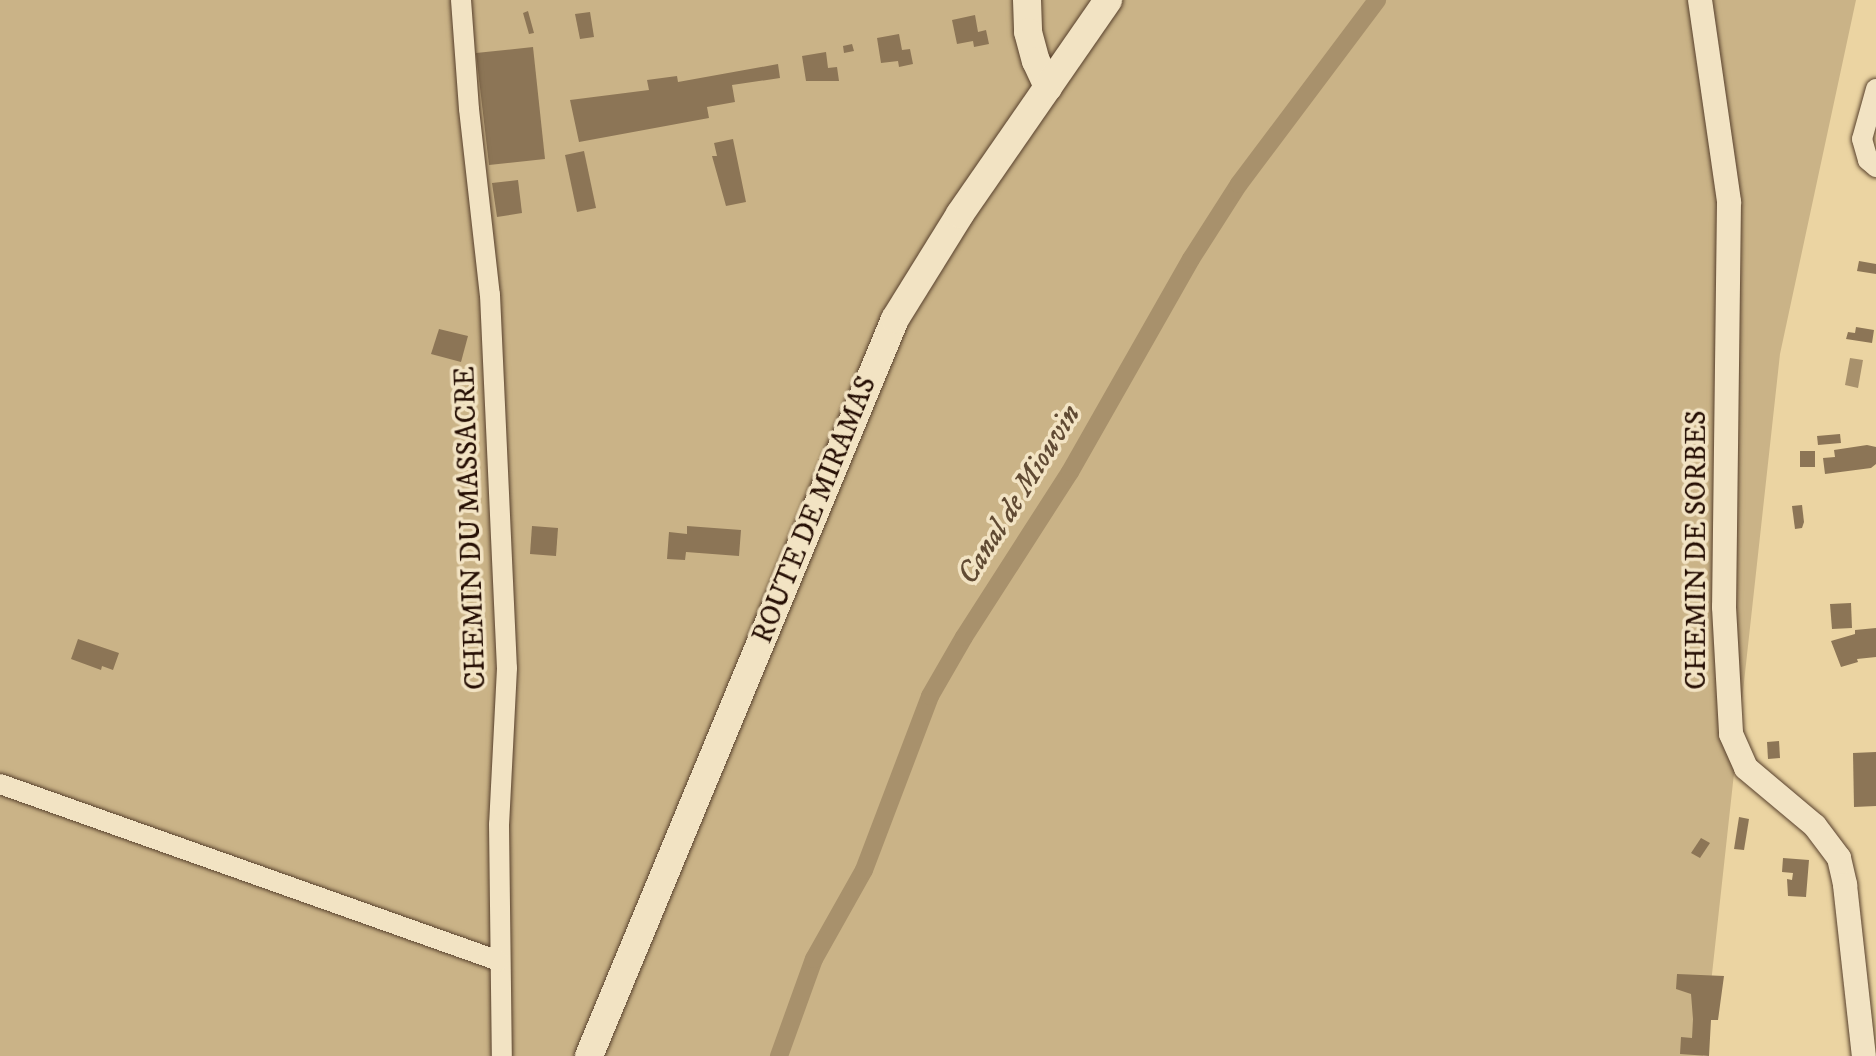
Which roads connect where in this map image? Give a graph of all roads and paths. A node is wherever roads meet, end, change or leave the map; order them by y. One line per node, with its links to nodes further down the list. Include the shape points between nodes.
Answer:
1 (461, 0): 9 (street, CHEMIN DU MASSACRE, via 490,295 506,637)
2 (1027, 0): 5 (main road, via 1028,32)
3 (1108, 0): 5 (main road, ROUTE DE MIRAMAS)
4 (1700, 0): 12 (street, CHEMIN DE SORBES, via 1729,202 1724,607 1731,734 1746,768 1815,826 1839,858)
5 (1048, 87): 11 (main road, ROUTE DE MIRAMAS, via 895,319)
6 (1876, 89): 7 (street, via 1862,139 1868,160)
7 (1876, 167)
8 (0, 784): 9 (street)
9 (499, 961): 10 (street, CHEMIN DU MASSACRE)
10 (502, 1056)
11 (589, 1056)
12 (1864, 1056)

